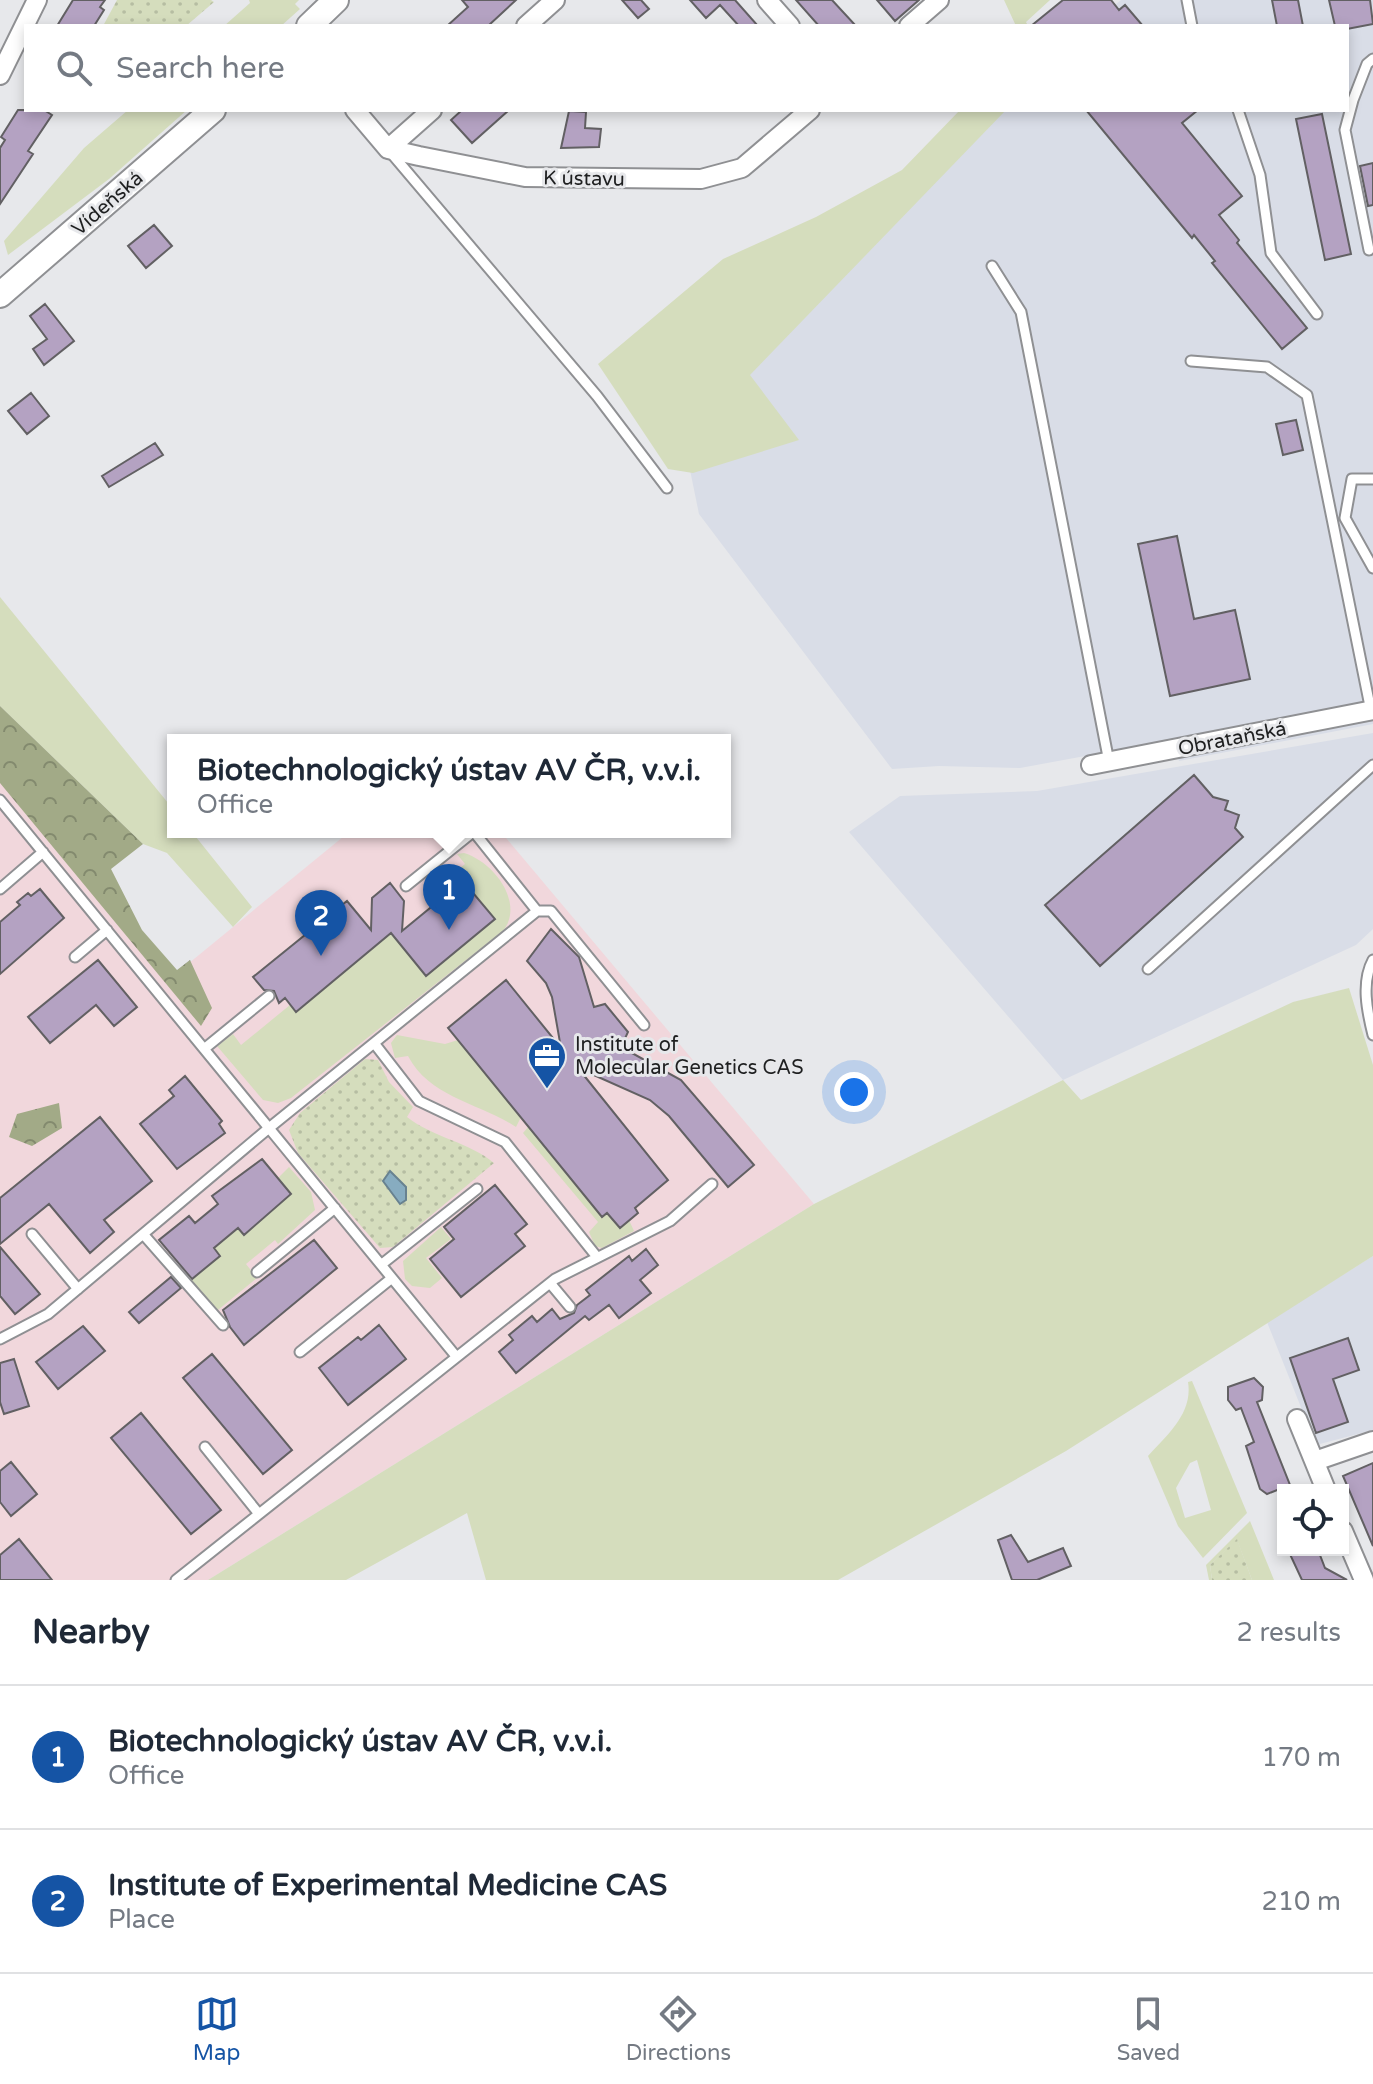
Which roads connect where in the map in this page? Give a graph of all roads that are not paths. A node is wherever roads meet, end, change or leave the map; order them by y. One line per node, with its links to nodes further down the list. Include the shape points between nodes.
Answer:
1 (336, 0): 7 (main road)
2 (555, 0): 8 (street)
3 (767, 0): 9 (street)
4 (939, 0): 10 (street)
5 (1187, 0): 11 (lane)
6 (34, 1): 13 (street)
7 (311, 24)
8 (528, 24)
9 (788, 24)
10 (911, 24)
11 (1192, 24)
12 (1373, 59): 20 (lane, via 1345,130)
13 (0, 75)
14 (211, 112): 22 (main road, Vídeňská)
15 (357, 112): 19 (street)
16 (430, 112): 19 (street)
17 (808, 112): 19 (street, K ústavu, via 742,168 701,179 525,177)
18 (1239, 112): 23 (lane, via 1260,175 1271,253)
19 (388, 149): 26 (lane, via 597,396)
20 (1369, 250)
21 (992, 266): 29 (lane, via 1021,312)
22 (0, 295)
23 (1317, 314)
24 (1191, 361): 28 (lane, via 1267,367 1307,395)
25 (1373, 479): 27 (lane, via 1352,479 1345,518)
26 (667, 488)
27 (1373, 568)
28 (1372, 710): 29 (street, Obrataňská)
29 (1100, 764)
30 (1373, 765): 41 (lane)
31 (0, 800): 34 (lane)
32 (466, 838): 35 (lane)
33 (479, 838): 37 (lane)
34 (43, 852): 36 (lane); 38 (lane)
35 (406, 886)
36 (0, 889)
37 (537, 911): 43 (lane, via 551,911); 45 (lane)
38 (107, 930): 39 (lane); 46 (lane)
39 (75, 957)
40 (1373, 960): 44 (lane, via 1366,1004)
41 (1148, 969)
42 (269, 996): 46 (lane)
43 (644, 1025)
44 (1373, 1035)
45 (374, 1043): 47 (lane); 53 (lane, via 419,1101 505,1142)
46 (204, 1049): 47 (lane)
47 (269, 1128): 50 (lane); 52 (lane)
48 (712, 1184): 53 (lane, via 670,1221)
49 (477, 1189): 54 (lane)
50 (335, 1208): 54 (lane); 55 (lane)
51 (32, 1234): 58 (lane)
52 (143, 1234): 58 (lane); 60 (lane)
53 (597, 1257): 57 (lane)
54 (382, 1264): 56 (lane)
55 (257, 1272)
56 (392, 1278): 62 (lane); 63 (lane)
57 (550, 1283): 59 (lane); 63 (lane)
58 (78, 1289): 61 (lane, via 48,1314)
59 (570, 1307)
60 (223, 1325)
61 (0, 1339)
62 (300, 1352)
63 (455, 1355): 69 (lane)
64 (1297, 1419): 67 (street)
65 (1373, 1441): 67 (street)
66 (205, 1447): 69 (lane)
67 (1315, 1461): 68 (street)
68 (1324, 1484)
69 (259, 1514): 71 (lane)
70 (1349, 1545): 72 (street)
71 (176, 1580)
72 (1364, 1580)

